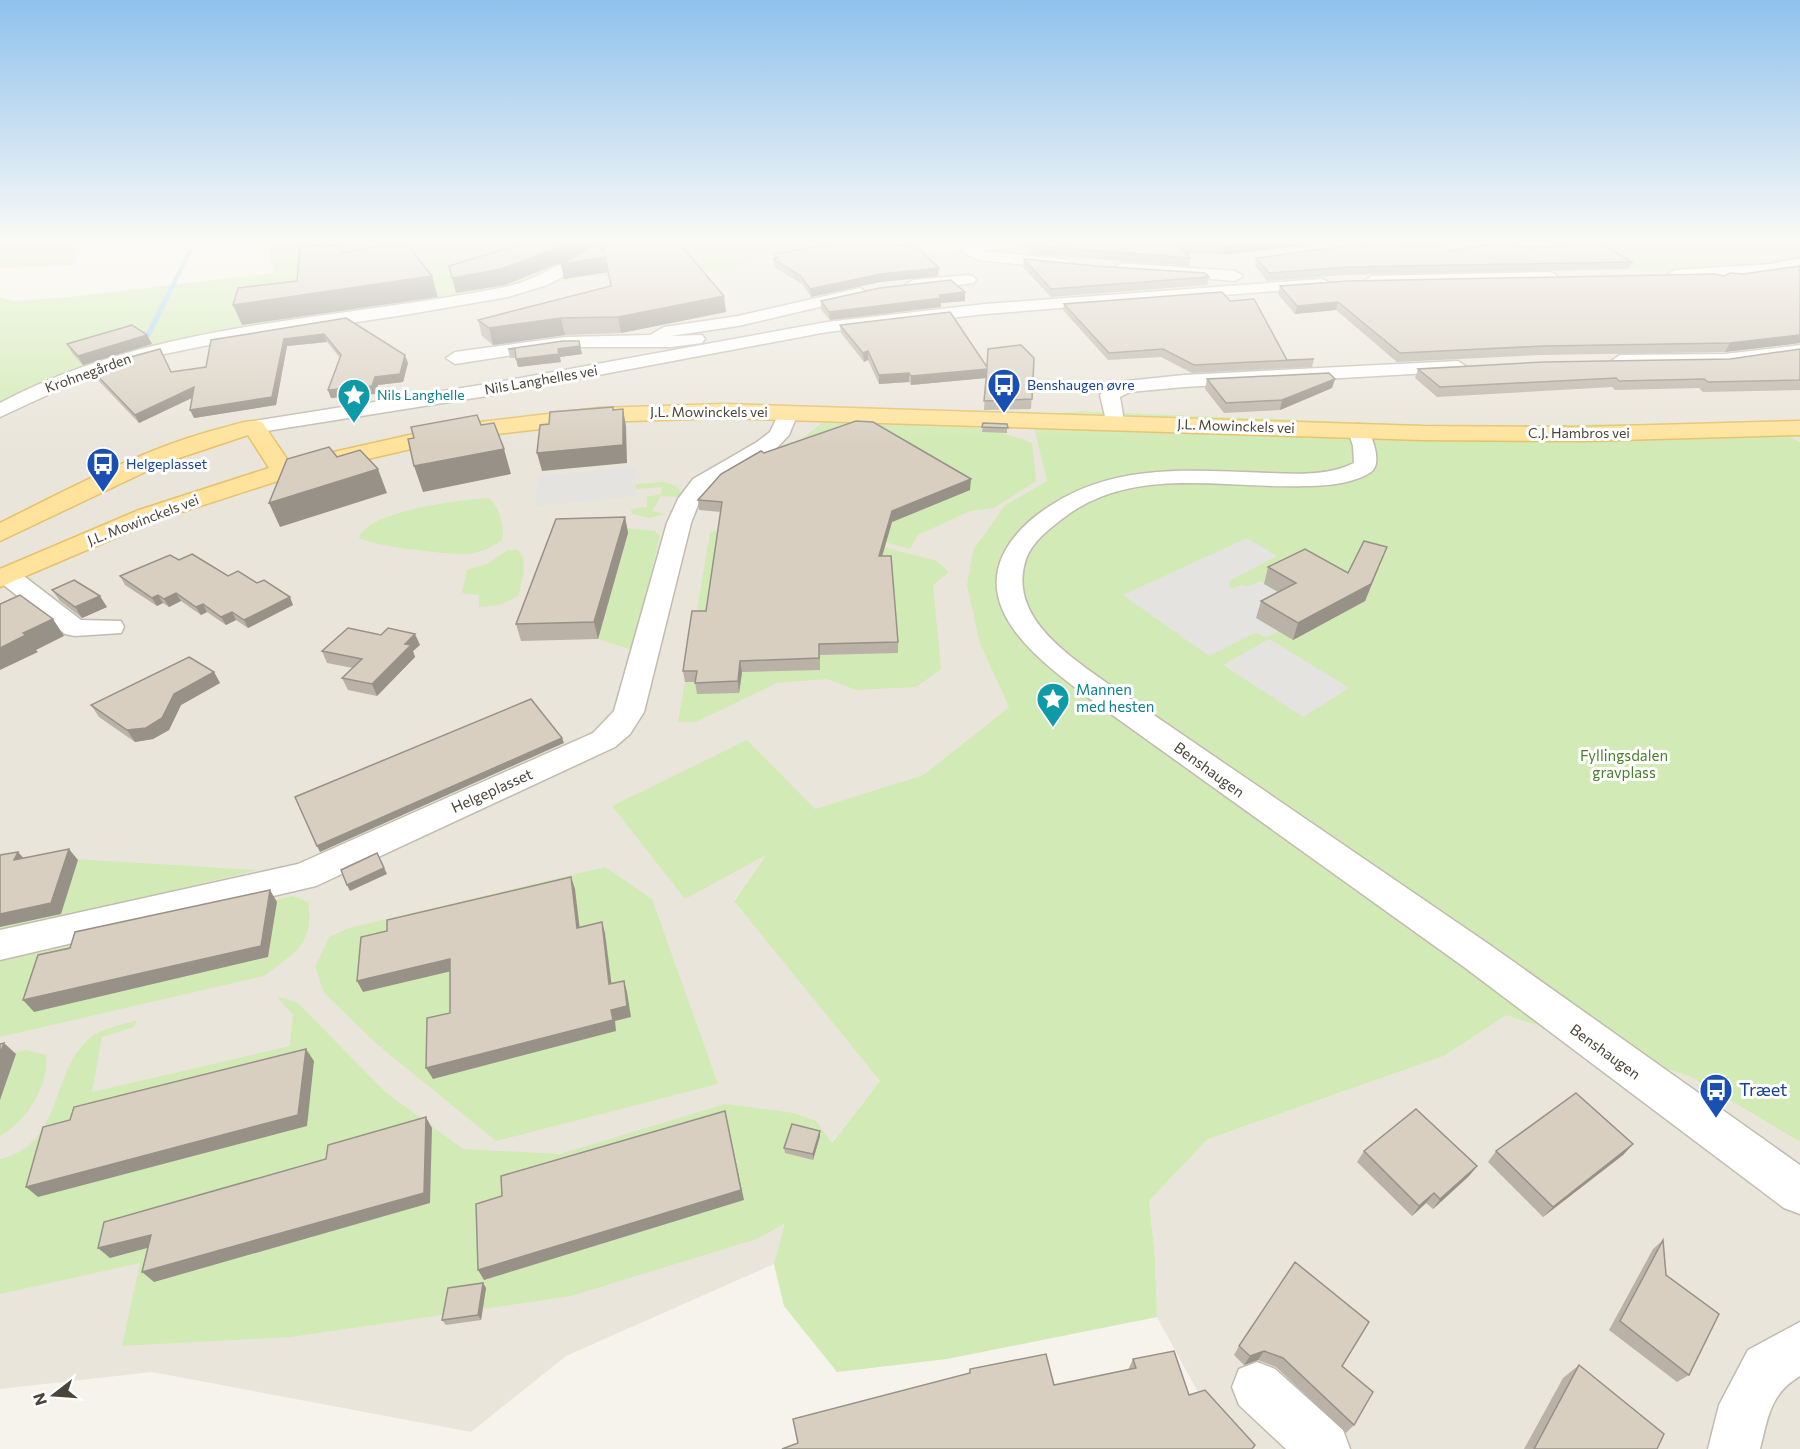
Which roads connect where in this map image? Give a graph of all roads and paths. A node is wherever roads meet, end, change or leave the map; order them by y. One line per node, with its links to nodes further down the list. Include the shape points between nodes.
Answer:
1 (397, 311): 10 (street, Krohnegården, via 246,330 156,350 81,373)
2 (787, 311): 5 (street, Nils Langhelles vei, via 664,332)
3 (971, 311): 4 (street, Nils Langhelles vei)
4 (827, 327): 5 (street, Nils Langhelles vei, via 794,325 671,342); 13 (street, Nils Langhelles vei, via 498,388)
5 (658, 340): 7 (street, Nils Langhelles vei, via 565,342)
6 (1800, 350): 8 (street, via 1725,360)
7 (455, 358)
8 (1598, 362)
9 (1473, 367): 12 (street, via 1126,387 1110,395)
10 (3, 407)
11 (788, 413): 12 (main road, J.L. Mowinckels vei); 16 (main road, J.L. Mowinckels vei, via 667,411 526,422); 21 (street, Helgeplasset, via 779,435 701,484 689,499 679,523 629,712 604,740 304,876)
12 (1114, 421): 15 (main road, J.L. Mowinckels vei)
13 (266, 425): 16 (main road); 17 (main road); 18 (main road, via 188,444 155,457)
14 (1800, 428): 15 (main road, C.J. Hambros vei, via 1584,434)
15 (1358, 430): 22 (street, Benshaugen, via 1365,466 1353,473 1303,480 1150,477 1108,485 1072,499 1016,552 1009,580 1018,617 1037,639 1128,711)
16 (299, 451): 17 (main road, J.L. Mowinckels vei)
17 (283, 471): 19 (main road, J.L. Mowinckels vei, via 148,515)
18 (0, 534)
19 (3, 577): 20 (street, J.L. Mowinckels vei, via 75,628)
20 (111, 627)
21 (0, 945)
22 (1800, 1192)
23 (1800, 1347): 26 (street, via 1766,1368 1745,1405)
24 (1257, 1387): 25 (street)
25 (1324, 1449)
26 (1734, 1449)

